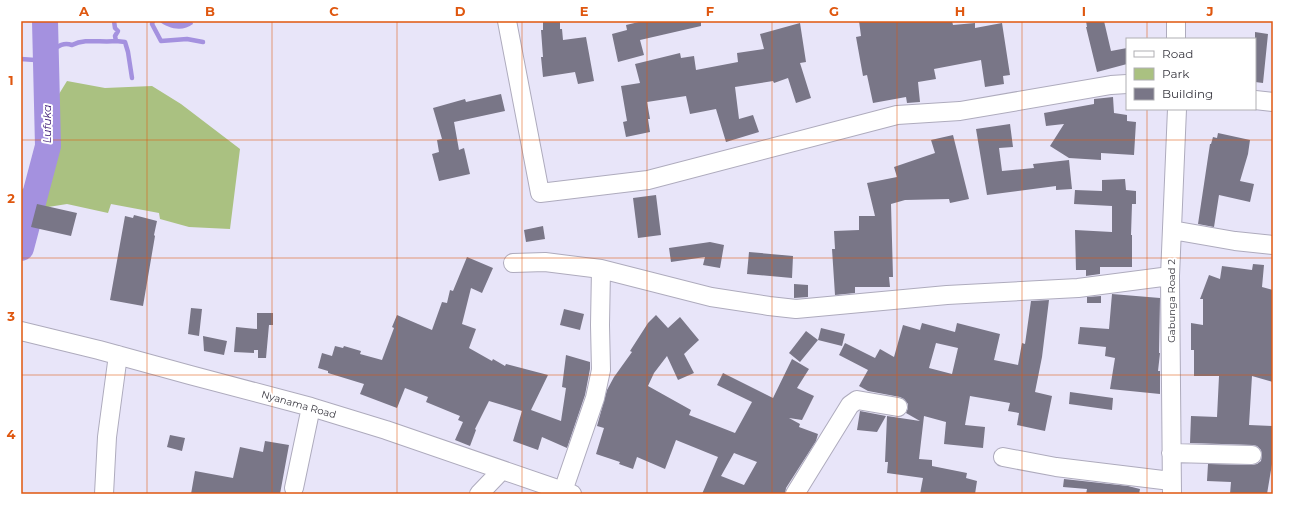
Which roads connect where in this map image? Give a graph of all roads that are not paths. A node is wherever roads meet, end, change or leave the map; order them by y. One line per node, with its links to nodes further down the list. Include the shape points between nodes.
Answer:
1 (507, 21): 4 (street, via 540,193 648,180 897,115 960,111)
2 (1176, 21): 3 (street)
3 (1176, 38)
4 (1126, 84)
5 (1256, 100): 6 (street)
6 (1273, 102)
7 (1177, 110): 8 (street, Gabunga Road 2)
8 (1172, 230): 9 (street); 12 (street, Gabunga Road 2)
9 (1273, 245)
10 (513, 263): 11 (street, via 545,262)
11 (601, 269): 12 (street, via 711,297 796,309 948,295 1078,288); 23 (street, via 601,370)
12 (1170, 276): 17 (street, Gabunga Road 2)
13 (21, 331): 14 (street, Nyanama Road)
14 (118, 355): 15 (street, Nyanama Road); 24 (street, via 107,438)
15 (311, 407): 20 (street, Nyanama Road); 21 (street)
16 (898, 407): 26 (street, via 856,400 850,405)
17 (1171, 453): 18 (street); 22 (street, Gabunga Road 2)
18 (1252, 455)
19 (1003, 457): 22 (street)
20 (502, 470): 23 (street, Nyanama Road); 25 (street)
21 (294, 488)
22 (1172, 488)
23 (568, 493)
24 (104, 494)
25 (479, 494)
26 (795, 494)

